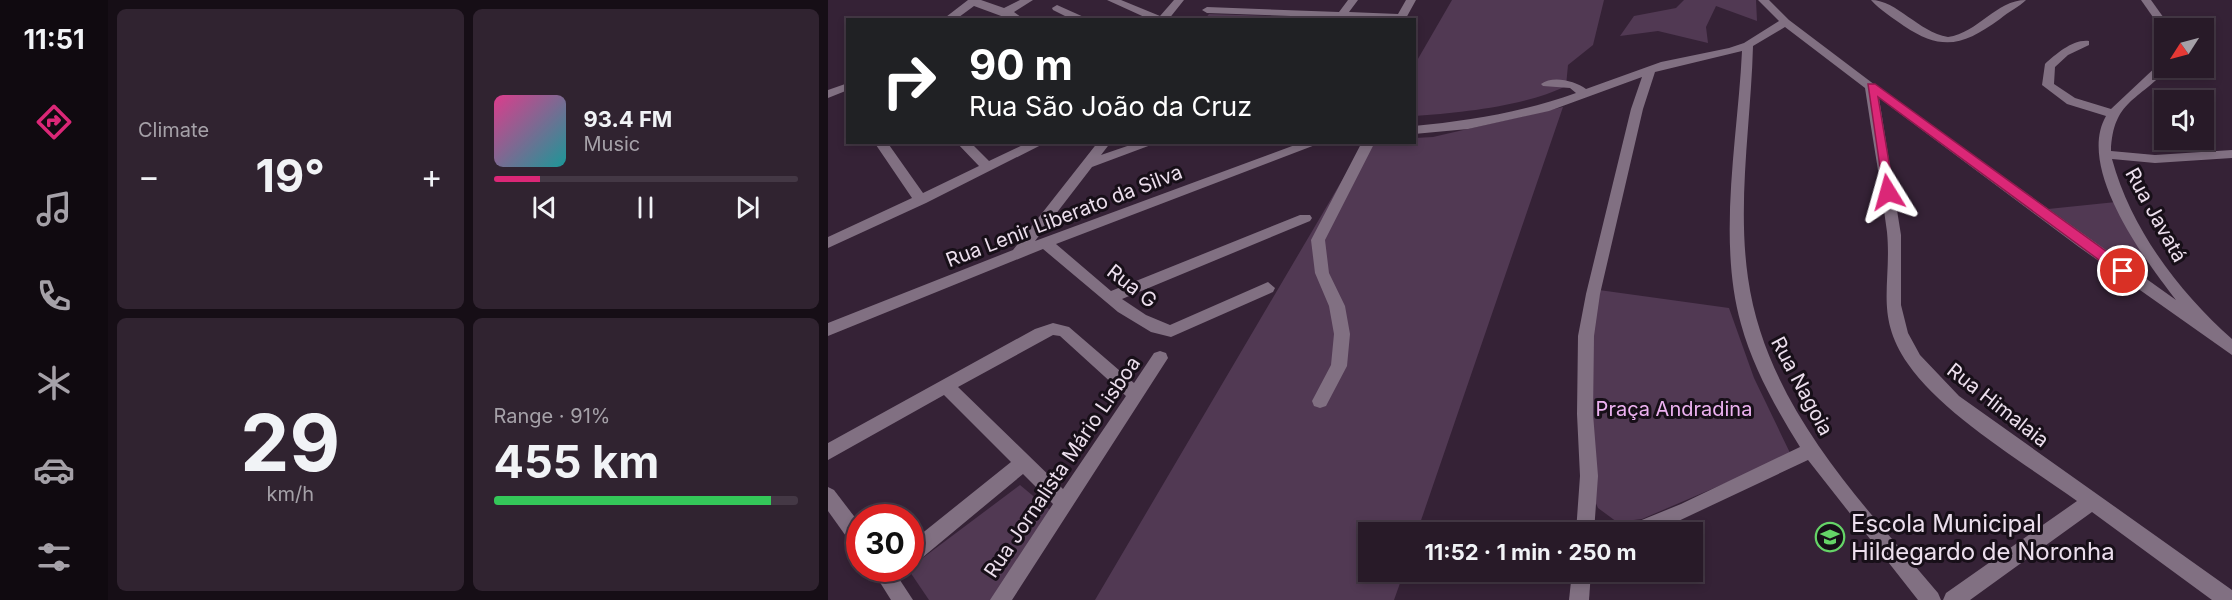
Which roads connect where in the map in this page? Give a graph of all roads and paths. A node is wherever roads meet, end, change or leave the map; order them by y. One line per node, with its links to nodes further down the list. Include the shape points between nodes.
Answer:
1 (1028, 0): 14 (street)
2 (1112, 0): 21 (street)
3 (1179, 0): 22 (street)
4 (1215, 0): 16 (street)
5 (1279, 0): 15 (street)
6 (1353, 0): 17 (street)
7 (1411, 0): 24 (street)
8 (1763, 0): 26 (street)
9 (1878, 0): 10 (street, via 1929,35 1951,40 1966,35)
10 (2021, 0)
11 (2146, 0): 25 (street)
12 (974, 1): 14 (street); 18 (street)
13 (1057, 8): 20 (street)
14 (1005, 12): 19 (street)
15 (1270, 13): 16 (street); 17 (street)
16 (1204, 15)
17 (1342, 15): 23 (street)
18 (950, 18)
19 (1016, 18)
20 (1078, 18)
21 (1156, 18)
22 (1163, 18)
23 (1383, 18): 24 (street)
24 (1400, 18)
25 (2159, 18)
26 (1785, 22): 28 (street); 33 (street)
27 (2085, 43): 36 (street, via 2049,66 2048,85 2071,101)
28 (1748, 45): 29 (street); 65 (street, Rua Nagoia, via 1737,224 1741,288 1755,347)
29 (1650, 69): 35 (street); 72 (street, via 1586,336 1589,476)
30 (2154, 75): 36 (street, Rua Javatá)
31 (1547, 84): 35 (street, via 1573,85)
32 (846, 87): 34 (street)
33 (1871, 87): 55 (street); 70 (street, Rua Himalaia, via 1894,235 1893,305 1906,347 1953,401)
34 (828, 94)
35 (1584, 94): 37 (street, via 1519,115)
36 (2114, 114): 45 (street, Rua Javatá, via 2106,129)
37 (1416, 130)
38 (881, 144): 49 (street)
39 (964, 144): 48 (street)
40 (1037, 144): 48 (street)
41 (1104, 144): 47 (street)
42 (1147, 144): 47 (street)
43 (1312, 144): 52 (street, Rua Lenir Liberato da Silva)
44 (1368, 144): 64 (street, via 1318,240 1322,273 1337,306 1342,334 1339,366)
45 (2104, 154): 46 (street, via 2155,159); 54 (street, Rua Javatá, via 2117,196)
46 (2232, 154)
47 (1089, 164): 53 (street)
48 (988, 168): 49 (street)
49 (921, 200): 51 (street)
50 (1305, 218): 57 (street)
51 (828, 243)
52 (1045, 243): 53 (street, Rua Lenir Liberato da Silva); 57 (street, Rua G)
53 (1017, 254): 58 (street, Rua Lenir Liberato da Silva)
54 (2155, 262): 55 (street, via 2145,271); 59 (street, Rua Javatá)
55 (2123, 271): 59 (street)
56 (1268, 288): 57 (street, Rua G, via 1171,331 1147,325)
57 (1111, 297)
58 (828, 330)
59 (2213, 334): 60 (street, Rua Javatá)
60 (2232, 349)
61 (1160, 358): 63 (street, Rua Jornalista Mário Lisboa)
62 (946, 386): 63 (street, via 1053,329 1064,331); 66 (street); 67 (street)
63 (1136, 395): 69 (street, Rua Jornalista Mário Lisboa)
64 (1320, 402)
65 (1811, 450): 73 (street); 80 (street, Rua Nagoia)
66 (828, 452)
67 (1024, 462): 69 (street); 74 (street)
68 (828, 496): 71 (street)
69 (1064, 502): 78 (street, Rua Jornalista Mário Lisboa)
70 (2091, 502): 81 (street); 82 (street, Rua Himalaia)
71 (846, 521)
72 (1586, 522)
73 (1659, 522)
74 (924, 544)
75 (892, 582): 77 (street)
76 (1581, 582): 79 (street)
77 (903, 600)
78 (1000, 600)
79 (1579, 600)
80 (1931, 600)
81 (1953, 600)
82 (2229, 600)

